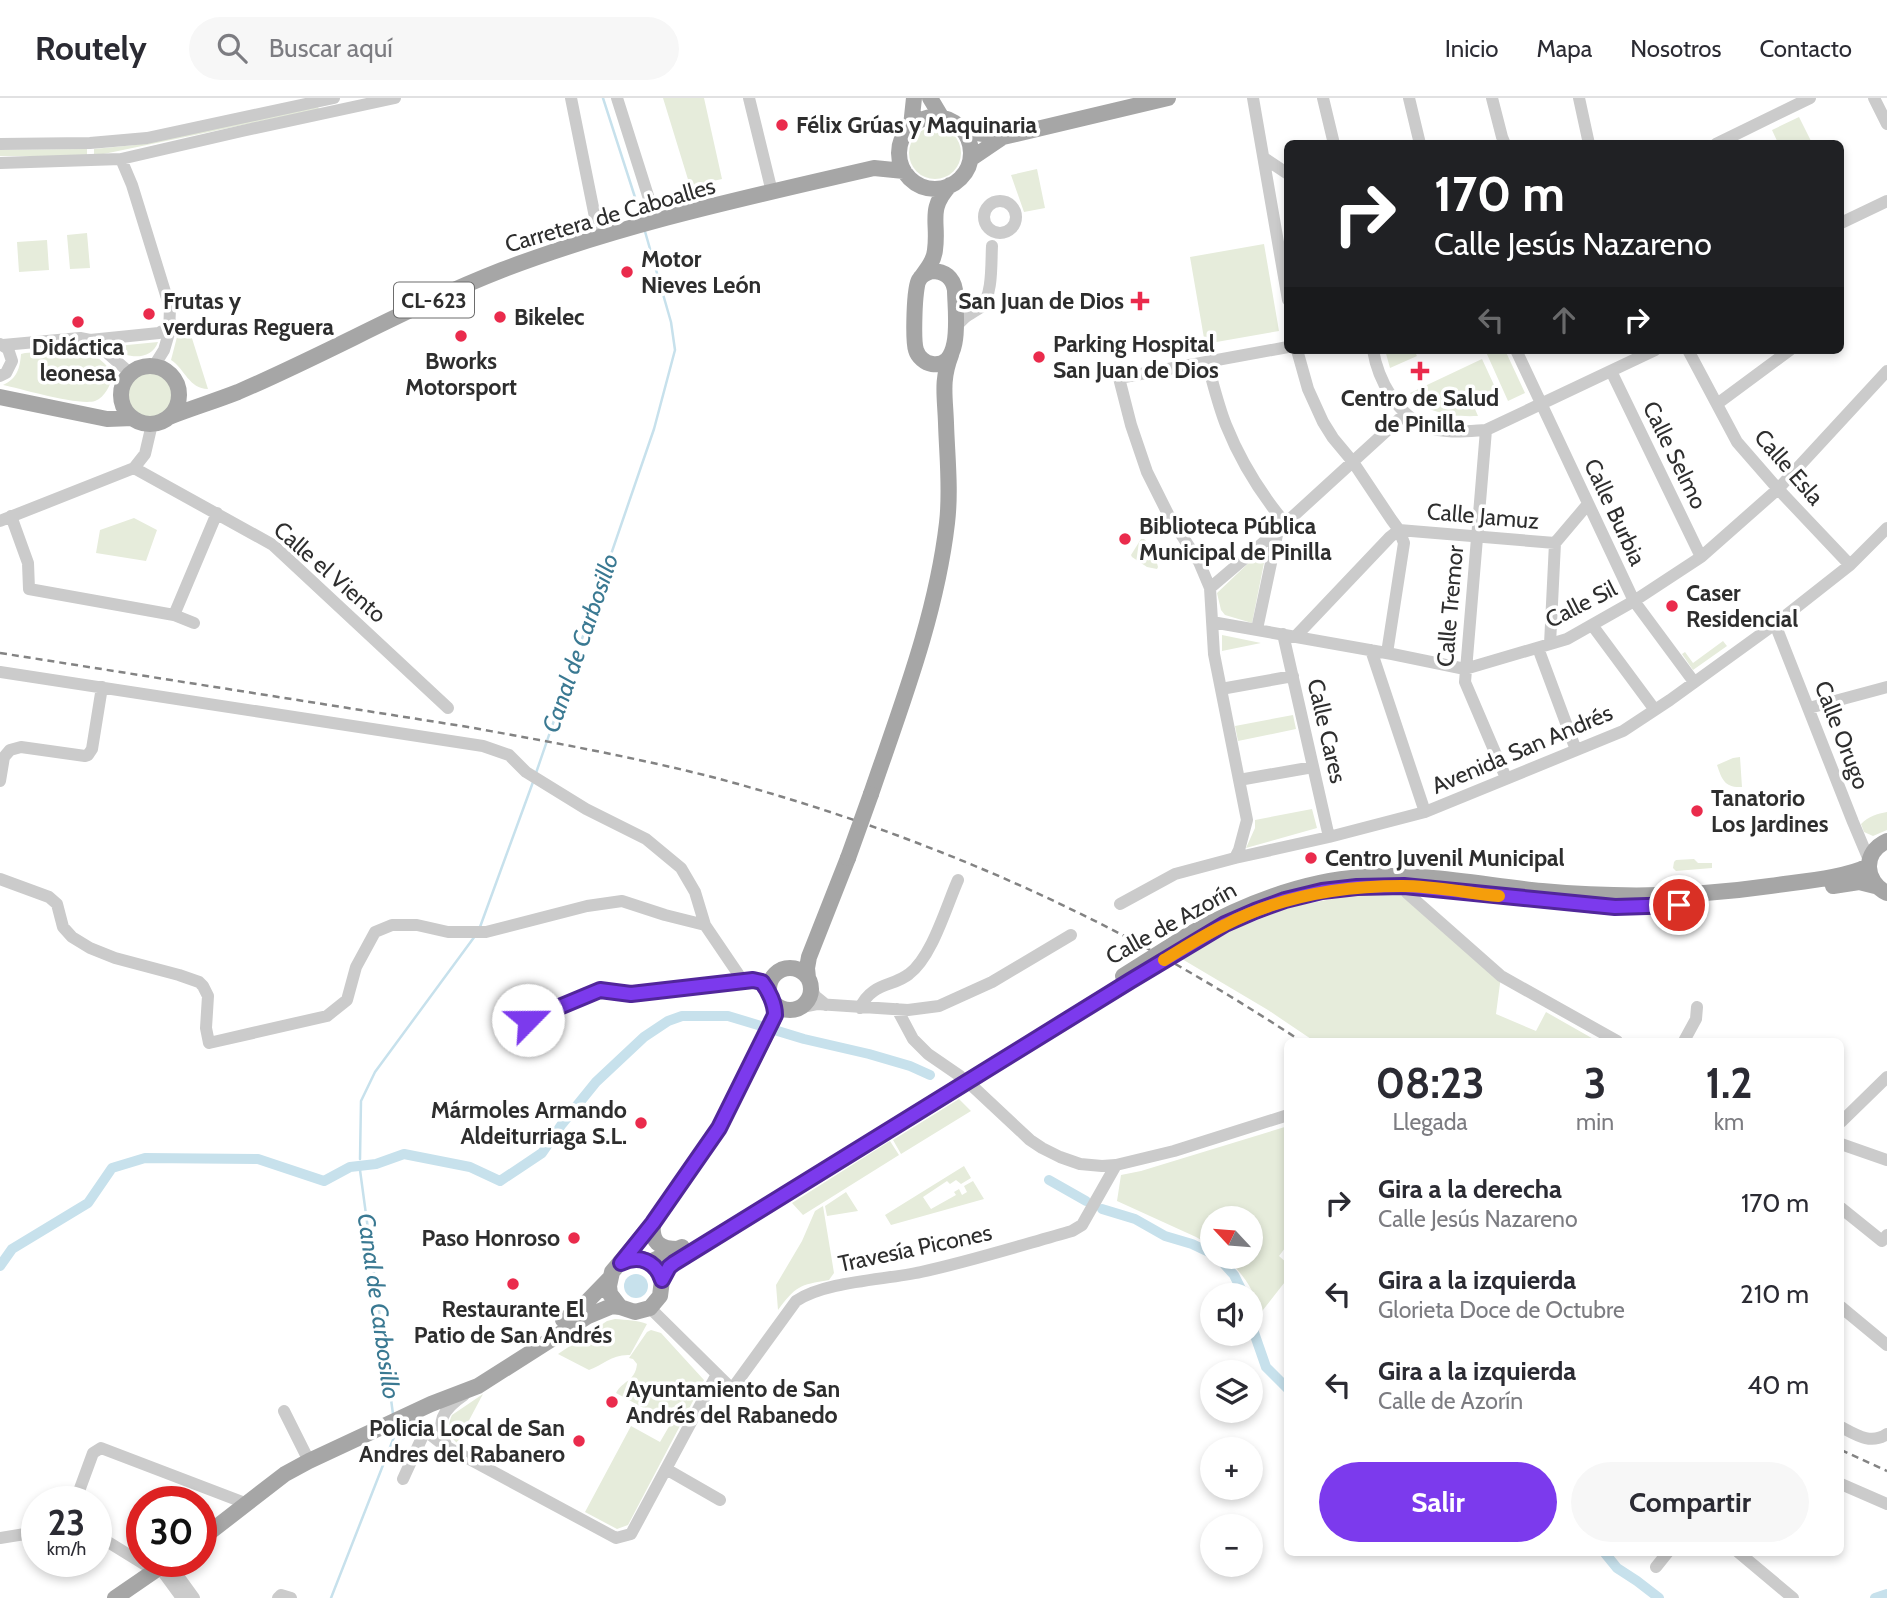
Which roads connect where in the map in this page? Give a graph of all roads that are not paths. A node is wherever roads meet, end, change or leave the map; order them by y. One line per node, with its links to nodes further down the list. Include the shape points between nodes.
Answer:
1 (334, 98): 28 (street, via 147,138)
2 (395, 98): 31 (street)
3 (571, 98): 44 (street)
4 (617, 98): 42 (street, via 650,202)
5 (749, 98): 38 (street)
6 (914, 98): 19 (main road)
7 (1168, 98): 16 (main road)
8 (1253, 98): 30 (street)
9 (1323, 98): 23 (street)
10 (1409, 98): 24 (street)
11 (1492, 98): 25 (street)
12 (1579, 98): 26 (street)
13 (1810, 98): 27 (street)
14 (1874, 98): 18 (street)
15 (931, 99): 17 (main road)
16 (1126, 103): 21 (main road)
17 (942, 118): 19 (main road, via 923,118); 20 (main road)
18 (1887, 124)
19 (911, 125): 22 (main road)
20 (964, 131): 21 (main road); 29 (main road)
21 (1003, 137): 29 (main road)
22 (901, 140): 33 (main road); 34 (main road)
23 (1333, 140)
24 (1419, 140)
25 (1503, 140)
26 (1588, 140)
27 (1724, 140)
28 (0, 144)
29 (971, 158): 37 (main road, via 960,179)
30 (1264, 158): 35 (street); 48 (street)
31 (121, 159): 32 (street); 51 (street, via 163,282)
32 (0, 163)
33 (874, 168): 34 (main road, Carretera de Caboalles / CL-623); 38 (main road, Carretera de Caboalles / CL-623)
34 (904, 171): 36 (main road)
35 (1284, 171)
36 (916, 184): 37 (main road, via 927,188); 40 (main road)
37 (950, 185): 40 (main road)
38 (772, 192): 42 (main road, Carretera de Caboalles / CL-623)
39 (1887, 201): 41 (street)
40 (935, 209): 45 (main road)
41 (1844, 222)
42 (648, 223): 44 (main road, Carretera de Caboalles / CL-623)
43 (994, 232): 50 (street, via 989,294)
44 (599, 237): 74 (main road, Carretera de Caboalles / CL-623, via 500,271)
45 (935, 250): 46 (main road); 47 (main road)
46 (922, 276): 47 (main road, via 938,271); 63 (main road, via 916,285 915,344 918,355)
47 (948, 276): 49 (main road)
48 (1284, 276)
49 (955, 298): 50 (street, via 961,306); 52 (main road)
50 (979, 308): 52 (street)
51 (170, 321): 53 (street, via 159,333); 65 (street, via 164,350)
52 (955, 329): 62 (main road)
53 (90, 340): 54 (street); 68 (street)
54 (1, 345): 69 (street, via 8,349 12,361)
55 (1284, 348): 64 (street)
56 (1298, 354): 83 (street, via 1323,422)
57 (1374, 354): 77 (street, via 1385,387)
58 (1518, 354): 76 (street, Calle Burbia)
59 (1647, 354): 66 (street)
60 (1690, 354): 75 (street, Calle Esla)
61 (1785, 354): 75 (street)
62 (951, 355): 63 (main road, via 943,362); 71 (main road)
63 (927, 362): 71 (main road)
64 (1207, 362): 89 (street, via 1226,425); 96 (street, via 1119,378 1147,472)
65 (154, 366): 68 (main road); 70 (main road, via 169,372)
66 (1611, 371): 76 (street); 94 (street, Calle Selmo)
67 (1887, 371): 85 (street, Calle Sil)
68 (130, 373): 72 (main road)
69 (0, 376)
70 (177, 386): 74 (main road, via 191,396); 79 (main road, via 177,406)
71 (943, 388): 136 (main road, bridge, via 948,521 940,571 926,629 871,794)
72 (120, 392): 78 (main road, via 110,407); 80 (main road, via 123,407)
73 (0, 397): 78 (main road)
74 (214, 401): 79 (main road, Carretera de Caboalles / CL-623)
75 (1717, 404): 85 (street, Calle Esla, via 1737,442)
76 (1542, 405): 82 (street); 86 (street, Calle Burbia)
77 (1405, 414): 82 (street, via 1428,428); 83 (street)
78 (89, 416): 80 (main road)
79 (169, 417): 81 (main road, CL-623)
80 (133, 418): 81 (main road)
81 (152, 424): 84 (street, via 145,454)
82 (1486, 430): 92 (street, Calle Tremor)
83 (1353, 462): 89 (street); 91 (street)
84 (134, 468): 87 (street, Calle el Viento); 88 (street)
85 (1778, 489): 94 (street, Calle Sil); 95 (street, Calle Esla)
86 (1588, 504): 93 (street, Calle Jamuz); 97 (street, Calle Burbia)
87 (217, 513): 98 (street); 115 (street, Calle el Viento, via 273,545)
88 (5, 519): 98 (street, via 28,562 29,589)
89 (1282, 526): 96 (street); 103 (street)
90 (1887, 528): 95 (street, Avenida San Andrés)
91 (1399, 530): 92 (street, Calle Jamuz); 104 (street); 107 (street, via 1404,543)
92 (1477, 536): 93 (street, Calle Jamuz); 108 (street, Calle Tremor)
93 (1555, 543): 105 (street)
94 (1701, 556): 97 (street, Calle Sil)
95 (1850, 565): 101 (street, Avenida San Andrés)
96 (1210, 588): 99 (street)
97 (1634, 601): 102 (street, Calle Sil); 111 (street, Calle Burbia)
98 (174, 615): 100 (street)
99 (1212, 622): 103 (street, Calle Sil); 114 (street)
100 (194, 623)
101 (1775, 624): 111 (street, Avenida San Andrés); 116 (street, Calle Orugo)
102 (1592, 625): 105 (street, Calle Sil); 117 (street)
103 (1257, 629): 104 (street, Calle Sil)
104 (1290, 635): 106 (street, Calle Sil); 110 (street, Calle Cares)
105 (1544, 646): 108 (street, Calle Sil); 118 (street)
106 (1371, 650): 107 (street, Calle Sil); 123 (street)
107 (1387, 653): 108 (street, Calle Sil)
108 (1465, 669): 120 (street, Calle Tremor, via 1465,682)
109 (0, 672): 112 (street)
110 (1293, 676): 114 (street); 119 (street, Calle Cares)
111 (1694, 682): 117 (street, Avenida San Andrés)
112 (102, 687): 122 (street, via 88,755 21,747 10,750 4,757); 133 (street, via 483,746 509,755 526,772 586,809 646,839 681,868 695,892)
113 (1887, 687): 116 (street)
114 (1222, 690): 121 (street)
115 (448, 708)
116 (1809, 708): 127 (street, Calle Orugo)
117 (1655, 710): 118 (street, Avenida San Andrés, via 1623,731)
118 (1576, 750): 120 (street, Avenida San Andrés)
119 (1313, 767): 121 (street); 124 (street, Calle Cares)
120 (1506, 778): 123 (street, Avenida San Andrés)
121 (1239, 780): 126 (street, via 1247,820)
122 (0, 781)
123 (1424, 812): 124 (street, Avenida San Andrés)
124 (1329, 837): 126 (street, Avenida San Andrés)
125 (1887, 841): 127 (main road, via 1877,847)
126 (1235, 858): 132 (street, Avenida San Andrés, via 1175,874)
127 (1869, 863): 131 (main road, via 1869,873); 135 (main road, Calle de Azorín, via 1808,880 1679,895 1610,895 1436,878 1361,877 1289,890 1257,901 1224,915)
128 (0, 879): 133 (street, via 49,897 72,937 90,947 199,982 208,996 209,1043 327,1016 347,1000 356,967 375,932 392,925 485,932 622,901)
129 (957, 880): 143 (street, via 925,957 909,975 879,987)
130 (1404, 886): 131 (main road, Calle de Azorín, via 1615,907 1732,902 1848,883 1865,883); 135 (main road, Calle de Azorín, via 1322,891 1285,900); 146 (street, via 1501,976)
131 (1881, 890)
132 (1120, 904)
133 (705, 925): 138 (street)
134 (1071, 935): 144 (street, via 992,982 939,1006)
135 (1192, 938): 149 (main road, Calle de Azorín, bridge)
136 (809, 957): 137 (main road); 139 (main road)
137 (788, 968): 139 (main road, via 797,969); 140 (main road, via 779,971)
138 (743, 981): 140 (street, via 753,980); 145 (street, via 631,994 600,990)
139 (809, 982): 140 (main road, via 808,1000); 141 (street, via 815,996)
140 (778, 995): 141 (street); 156 (main road, via 770,1027 719,1128)
141 (827, 1005): 143 (street)
142 (1697, 1007): 147 (street)
143 (860, 1008): 144 (street)
144 (897, 1009): 149 (street, via 913,1039)
145 (528, 1020)
146 (1612, 1038)
147 (1686, 1038)
148 (1887, 1077): 151 (street)
149 (964, 1079): 154 (street, via 1042,1148 1080,1164); 158 (main road, Calle de Azorín); 162 (main road, Calle de Azorín, via 674,1263)
150 (1284, 1116): 154 (street)
151 (1844, 1119)
152 (1844, 1145): 153 (street)
153 (1887, 1160)
154 (1116, 1165): 167 (street, Travesía Picones, via 1082,1225 1072,1231 921,1272 806,1294 796,1301 732,1389)
155 (1844, 1210): 157 (street, via 1882,1241)
156 (653, 1223): 158 (main road, via 652,1233 662,1247); 159 (main road, via 645,1247); 160 (main road)
157 (1887, 1235)
158 (678, 1248): 159 (main road, Calle de Azorín)
159 (650, 1262): 160 (main road, via 635,1258); 162 (main road)
160 (621, 1263): 161 (main road)
161 (610, 1278): 163 (main road, via 610,1294); 169 (main road, via 578,1311)
162 (662, 1280): 164 (main road, via 660,1296)
163 (620, 1307): 164 (main road, via 635,1312); 168 (main road, via 602,1309)
164 (650, 1308): 167 (street)
165 (1844, 1309): 166 (street)
166 (1887, 1345)
167 (717, 1374): 177 (street)
168 (478, 1386): 169 (main road); 175 (street, via 442,1415 440,1431)
169 (431, 1404): 171 (main road)
170 (284, 1411): 176 (street)
171 (397, 1420): 173 (street, via 419,1425); 176 (main road)
172 (1844, 1428): 174 (street, via 1865,1438)
173 (425, 1432): 175 (street); 178 (street)
174 (1884, 1436)
175 (447, 1447): 177 (street, via 617,1538 631,1534)
176 (309, 1461): 182 (main road)
177 (666, 1469): 181 (street)
178 (403, 1479)
179 (1844, 1485): 183 (street)
180 (81, 1486): 182 (street, via 93,1453 101,1448)
181 (720, 1500)
182 (246, 1503): 184 (main road)
183 (1887, 1504)
184 (217, 1526)
185 (21, 1535): 186 (street)
186 (0, 1538)
187 (1665, 1556): 189 (street)
188 (1743, 1556): 198 (street)
189 (1656, 1567)
190 (146, 1577): 193 (main road)
191 (170, 1577): 194 (street)
192 (174, 1577): 195 (street)
193 (115, 1598)
194 (182, 1598)
195 (194, 1598)
196 (278, 1598): 197 (street)
197 (291, 1598)
198 (1793, 1598)

